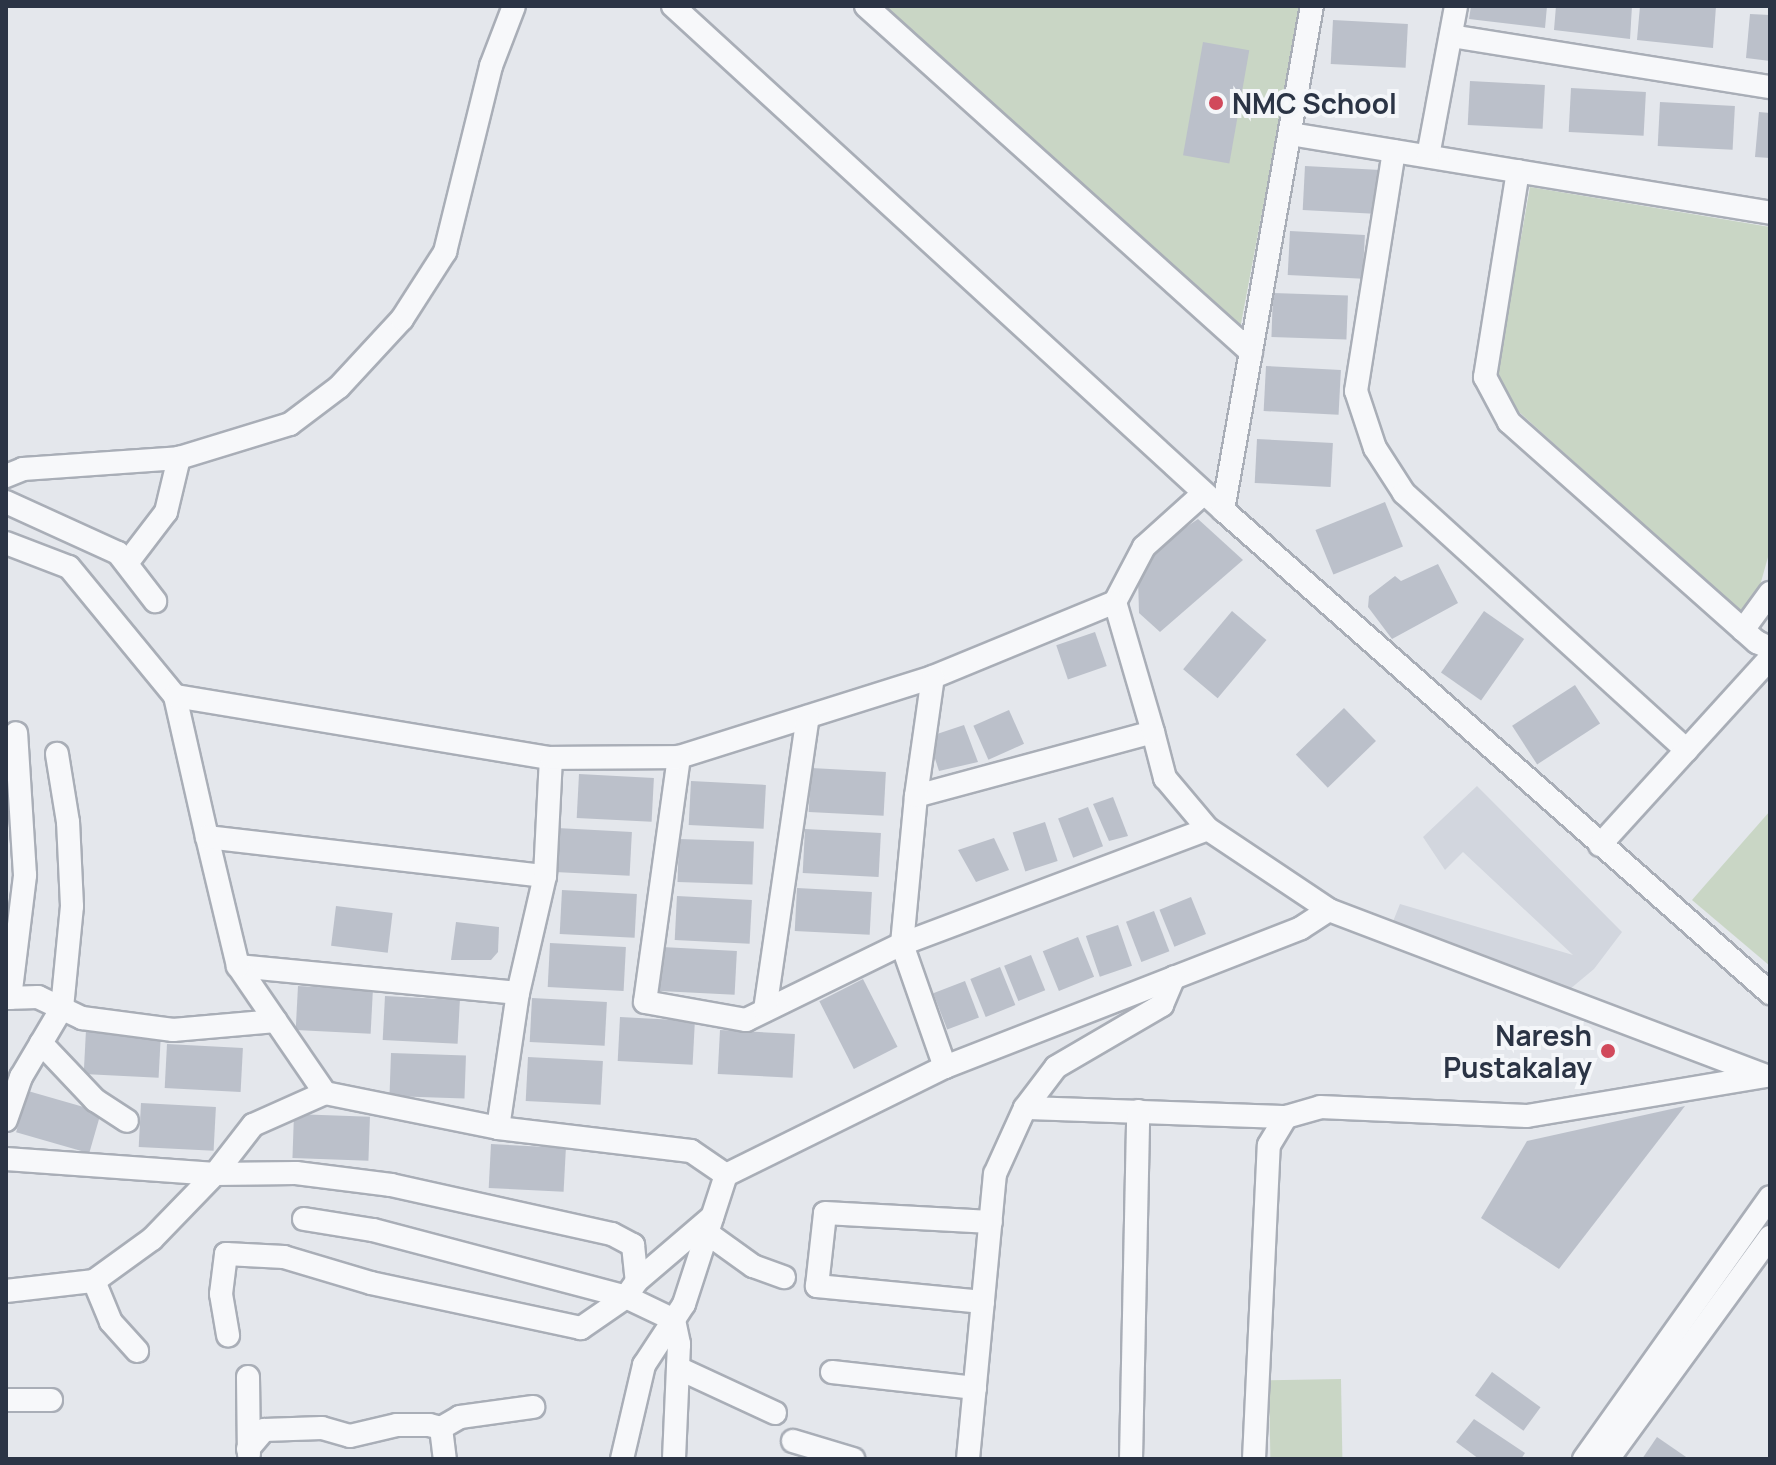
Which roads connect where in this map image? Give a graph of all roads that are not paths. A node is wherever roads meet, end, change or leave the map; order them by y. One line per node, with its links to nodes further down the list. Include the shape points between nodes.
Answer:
1 (514, 6): 14 (street, via 491,66 445,252 402,319 339,387 290,424)
2 (673, 6): 16 (street)
3 (866, 6): 13 (street)
4 (1312, 6): 8 (street)
5 (1456, 6): 6 (street)
6 (1451, 36): 7 (street); 10 (street)
7 (1770, 87)
8 (1290, 134): 9 (street); 13 (street)
9 (1394, 151): 10 (street); 32 (street, via 1356,391 1375,448 1404,493)
10 (1428, 156): 11 (street)
11 (1518, 171): 12 (street); 24 (street, via 1485,377 1509,422)
12 (1770, 213)
13 (1251, 352): 18 (street)
14 (179, 458): 15 (street); 20 (street, via 166,512)
15 (12, 468)
16 (1204, 493): 18 (street); 23 (street, via 1144,547)
17 (6, 502): 20 (street, via 95,538)
18 (1223, 510): 39 (street)
19 (6, 543): 28 (street, via 69,567)
20 (127, 563): 22 (street)
21 (1770, 593): 24 (street)
22 (155, 601)
23 (1115, 602): 27 (street); 30 (street)
24 (1743, 630): 25 (street)
25 (1770, 648)
26 (1770, 658): 32 (street)
27 (933, 677): 29 (street); 36 (street)
28 (175, 696): 35 (street); 38 (street)
29 (808, 717): 34 (street); 49 (street)
30 (1153, 732): 36 (street); 37 (street, via 1165,778)
31 (16, 733): 47 (street, via 25,875)
32 (1686, 750): 39 (street)
33 (57, 754): 48 (street, via 68,822 72,906)
34 (679, 757): 35 (street); 49 (street, via 645,1002 746,1020)
35 (551, 758): 40 (street)
36 (916, 796): 42 (street)
37 (1208, 829): 41 (street); 42 (street)
38 (207, 837): 40 (street); 43 (street)
39 (1600, 845): 46 (street)
40 (545, 876): 45 (street)
41 (1329, 910): 44 (street, via 1301,928); 53 (street)
42 (902, 944): 49 (street); 52 (street)
43 (238, 966): 45 (street); 50 (street)
44 (1174, 977): 52 (street); 56 (street, via 1162,1005 1056,1067)
45 (518, 993): 60 (street)
46 (1770, 993)
47 (8, 998): 48 (street, via 38,997)
48 (62, 1008): 50 (street, via 82,1018 173,1030); 51 (street)
49 (765, 1010)
50 (276, 1021): 54 (street)
51 (41, 1043): 55 (street); 59 (street, via 95,1100)
52 (945, 1067): 63 (street)
53 (1767, 1076): 58 (street, via 1527,1116 1320,1107)
54 (325, 1093): 60 (street); 62 (street, via 253,1125)
55 (8, 1107)
56 (1025, 1108): 57 (street); 66 (street, via 995,1174)
57 (1138, 1111): 58 (street); 93 (street)
58 (1286, 1117): 94 (street, via 1269,1145)
59 (127, 1121)
60 (498, 1128): 63 (street, via 691,1151)
61 (6, 1159): 62 (street)
62 (215, 1174): 70 (street, via 152,1239); 71 (street, via 296,1173 391,1185 612,1234 633,1245)
63 (726, 1175): 67 (street)
64 (1770, 1197): 95 (street)
65 (304, 1219): 71 (street)
66 (991, 1222): 73 (street); 73 (street, via 825,1213 817,1286)
67 (709, 1225): 69 (street, via 753,1266); 71 (street); 74 (street)
68 (1770, 1237): 96 (street)
69 (784, 1277)
70 (94, 1281): 72 (street); 76 (street, via 111,1322)
71 (632, 1289): 74 (street); 75 (street, via 595,1323 566,1328 284,1257 231,1253 221,1266)
72 (6, 1291)
73 (983, 1302): 80 (street)
74 (674, 1320): 77 (street); 89 (street, via 644,1365)
75 (228, 1335)
76 (137, 1351)
77 (678, 1368): 84 (street); 90 (street)
78 (832, 1372): 80 (street)
79 (248, 1377): 87 (street)
80 (975, 1388): 92 (street)
81 (6, 1400): 82 (street)
82 (51, 1400)
83 (533, 1407): 85 (street, via 460,1417)
84 (775, 1413)
85 (441, 1428): 87 (street, via 397,1425 350,1436 322,1428 264,1430); 88 (street)
86 (793, 1441): 91 (street)
87 (248, 1454)
88 (445, 1459)
89 (622, 1459)
90 (674, 1459)
91 (853, 1459)
92 (968, 1459)
93 (1131, 1459)
94 (1254, 1459)
95 (1584, 1459)
96 (1608, 1459)

